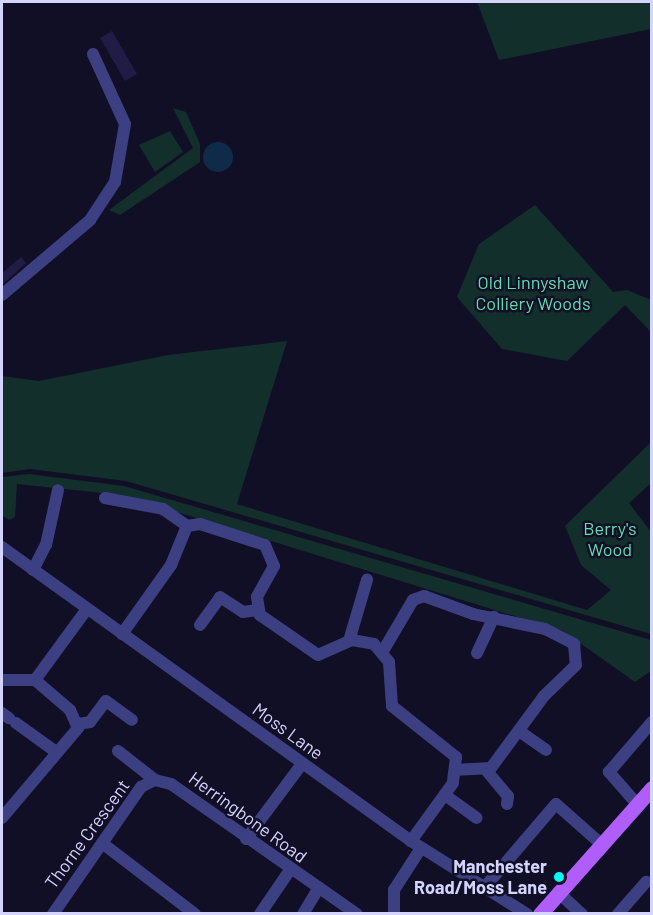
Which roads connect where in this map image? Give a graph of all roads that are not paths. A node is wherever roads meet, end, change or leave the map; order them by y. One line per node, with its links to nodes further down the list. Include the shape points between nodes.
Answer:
1 (93, 54): 2 (street, via 125,124 123,160 115,182 90,220)
2 (2, 295)
3 (58, 490): 7 (street, via 46,545)
4 (105, 498): 5 (street, via 163,509)
5 (187, 526): 10 (street, via 200,524 268,549 273,572 257,597); 13 (street, via 171,565)
6 (2, 547): 7 (street, Moss Lane)
7 (33, 570): 9 (street, Moss Lane)
8 (367, 580): 14 (street)
9 (87, 609): 13 (street, Moss Lane); 18 (street)
10 (257, 610): 12 (street, via 243,612 220,597); 14 (street, via 309,653 325,653)
11 (494, 617): 15 (street, via 418,597); 16 (street); 23 (street, via 561,635 578,650 566,680 544,696)
12 (200, 625)
13 (122, 634): 27 (street, Moss Lane)
14 (349, 641): 15 (street, via 366,641)
15 (383, 651): 28 (street, via 392,674 392,706 450,750)
16 (477, 653)
17 (2, 677): 18 (street)
18 (35, 680): 22 (street)
19 (9, 718): 26 (street)
20 (132, 720): 22 (street, via 106,701 90,722)
21 (651, 723): 34 (street, via 609,772)
22 (78, 724): 26 (street, via 72,739)
23 (519, 731): 24 (street); 29 (street)
24 (546, 750)
25 (118, 751): 30 (street, Herringbone Road)
26 (56, 752): 35 (street)
27 (302, 764): 37 (street); 40 (street, Moss Lane)
28 (458, 770): 29 (street); 32 (street)
29 (486, 770): 33 (street, via 508,796)
30 (154, 780): 37 (street, Herringbone Road, via 171,784); 38 (street, Thorne Crescent, via 141,787)
31 (651, 788): 34 (main road)
32 (445, 795): 36 (street); 40 (street)
33 (507, 804)
34 (637, 804): 39 (main road)
35 (2, 818)
36 (477, 818)
37 (246, 839): 41 (street, Herringbone Road)
38 (102, 843): 46 (street, Thorne Crescent); 47 (street)
39 (601, 844): 43 (street, via 556,804); 45 (main road)
40 (416, 845): 43 (street, Moss Lane); 51 (street, via 394,890)
41 (290, 870): 44 (street, Herringbone Road); 48 (street)
42 (646, 882): 55 (street)
43 (485, 887): 52 (street, Moss Lane)
44 (318, 889): 49 (street); 50 (street, Herringbone Road)
45 (558, 892): 53 (main road); 54 (street)
46 (53, 914)
47 (195, 914)
48 (260, 914)
49 (303, 914)
50 (357, 914)
51 (394, 914)
52 (527, 914)
53 (540, 914)
54 (582, 914)
55 (618, 914)

